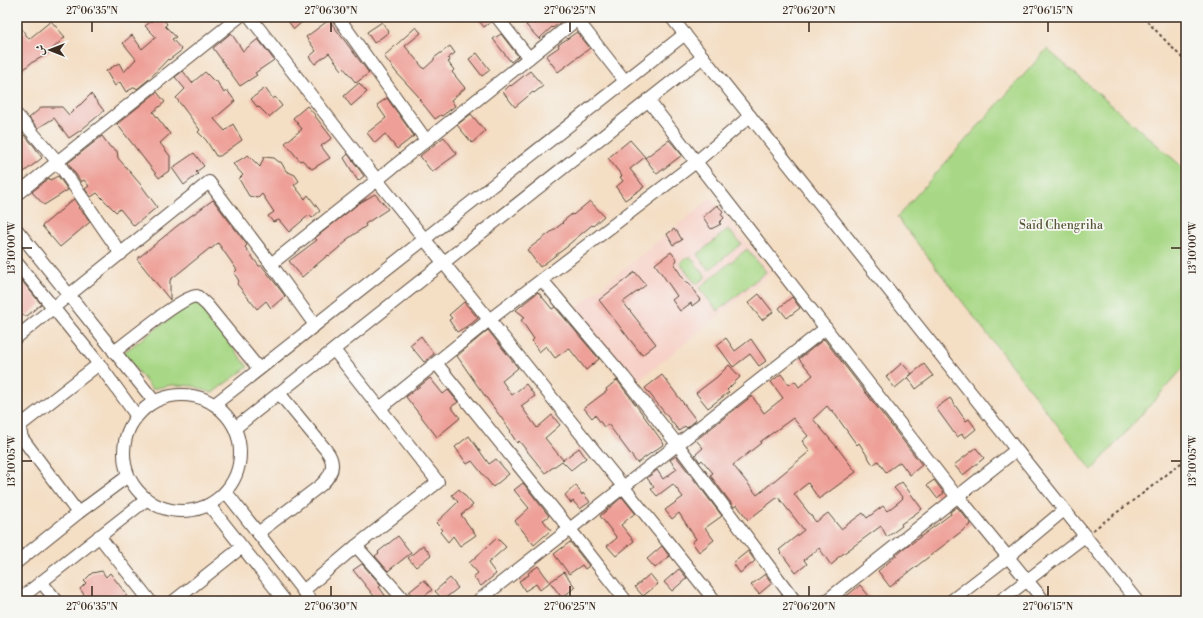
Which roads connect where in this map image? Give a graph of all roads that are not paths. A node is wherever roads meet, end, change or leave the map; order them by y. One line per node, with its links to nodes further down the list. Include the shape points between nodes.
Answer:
1 (239, 17): 15 (street)
2 (250, 17): 17 (street)
3 (338, 17): 14 (street)
4 (497, 17): 9 (street)
5 (671, 17): 7 (street)
6 (577, 18): 9 (street); 10 (street)
7 (685, 34): 8 (street); 10 (street)
8 (703, 57): 11 (street); 13 (street)
9 (529, 58): 14 (street)
10 (625, 81): 20 (street)
11 (648, 100): 16 (street); 23 (street)
12 (17, 115): 15 (street)
13 (750, 116): 16 (street); 44 (street)
14 (426, 140): 17 (street)
15 (57, 161): 18 (street); 21 (street)
16 (696, 162): 25 (street); 30 (street)
17 (377, 180): 20 (street); 24 (street)
18 (17, 194)
19 (17, 230): 26 (street)
20 (425, 239): 23 (street); 29 (street)
21 (121, 254): 24 (street, via 209,182); 26 (street)
22 (17, 263): 27 (street)
23 (444, 263): 28 (street); 32 (street)
24 (271, 264): 29 (street)
25 (542, 280): 28 (street); 43 (street)
26 (70, 295): 27 (street); 33 (street)
27 (54, 307): 31 (street); 35 (street)
28 (489, 320): 34 (street); 46 (street)
29 (315, 325): 36 (street)
30 (826, 328): 43 (street); 48 (street)
31 (17, 337)
32 (334, 350): 37 (street); 40 (street)
33 (114, 352): 36 (street, via 176,305 197,296); 38 (street)
34 (436, 363): 40 (street); 53 (street)
35 (99, 364): 41 (street); 52 (street, via 26,420 20,430 22,438)
36 (259, 369): 39 (street)
37 (279, 393): 42 (street); 54 (street, via 326,450 331,458 332,467 329,476 321,485)
38 (154, 401): 39 (street, via 168,395 185,394); 41 (street)
39 (215, 404): 42 (street, via 227,415)
40 (380, 408): 57 (street, via 438,482)
41 (136, 416): 45 (street, via 128,429 124,444)
42 (235, 428): 47 (street, via 240,444 240,461 235,478)
43 (677, 444): 46 (street); 74 (street)
44 (1016, 450): 48 (street); 51 (street)
45 (128, 476): 49 (street); 52 (street)
46 (624, 487): 53 (street); 73 (street)
47 (226, 492): 50 (street); 54 (street)
48 (957, 497): 59 (street); 75 (street)
49 (146, 500): 50 (street, via 161,508 177,511); 55 (street)
50 (209, 505): 58 (street)
51 (1064, 510): 56 (street); 59 (street)
52 (78, 513): 60 (street)
53 (570, 530): 71 (street); 72 (street)
54 (258, 533): 63 (street)
55 (98, 536): 62 (street); 66 (street)
56 (1085, 536): 61 (street); 79 (street)
57 (356, 546): 63 (street); 70 (street)
58 (242, 547): 67 (street); 68 (street)
59 (1008, 557): 61 (street); 76 (street)
60 (18, 558)
61 (1027, 580): 77 (street); 78 (street)
62 (41, 582): 64 (street); 65 (street)
63 (303, 591): 69 (street)
64 (17, 601)
65 (57, 601)
66 (150, 601)
67 (174, 601)
68 (285, 601)
69 (311, 601)
70 (405, 601)
71 (478, 601)
72 (626, 601)
73 (715, 601)
74 (795, 601)
75 (826, 601)
76 (951, 601)
77 (1000, 601)
78 (1044, 601)
79 (1137, 601)

